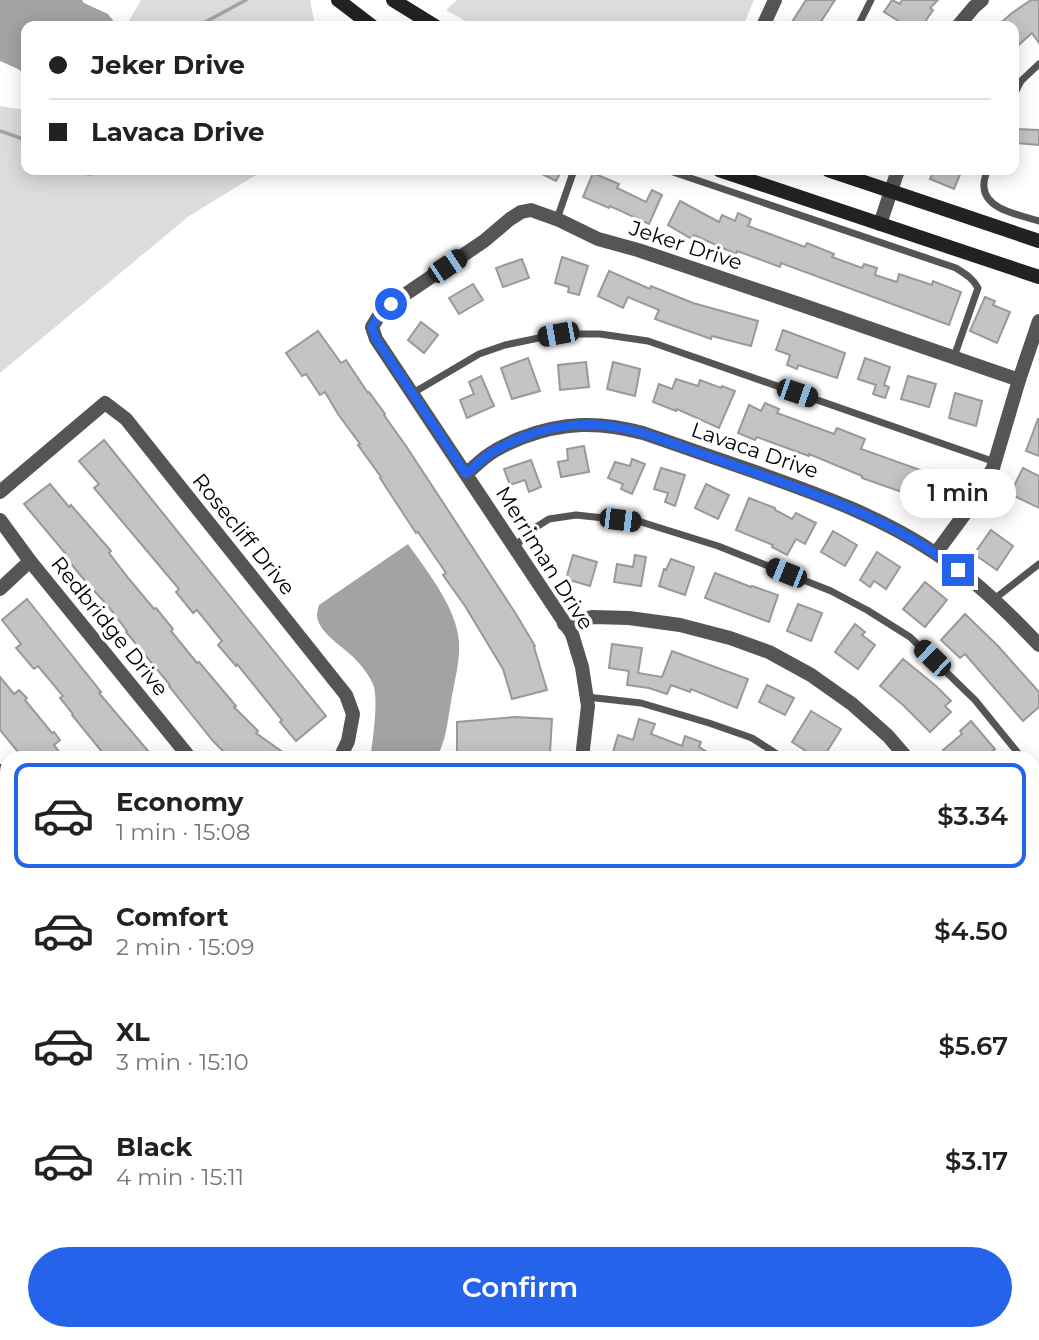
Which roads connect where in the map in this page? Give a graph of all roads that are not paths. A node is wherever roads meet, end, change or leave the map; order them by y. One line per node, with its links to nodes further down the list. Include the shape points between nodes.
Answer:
1 (338, 0): 6 (main road)
2 (775, 0): 8 (street)
3 (871, 0): 9 (lane)
4 (982, 0): 10 (street)
5 (397, 3): 7 (main road)
6 (365, 21)
7 (427, 21)
8 (765, 21)
9 (860, 21)
10 (962, 21)
11 (1039, 64): 12 (lane)
12 (1019, 85)
13 (572, 175): 20 (lane)
14 (682, 175): 28 (lane, via 965,274 978,288)
15 (734, 175): 22 (main road)
16 (843, 175): 19 (main road)
17 (896, 175): 19 (street)
18 (986, 175): 21 (lane, via 985,196 996,206)
19 (891, 191): 22 (street); 23 (main road)
20 (557, 219): 26 (street, Jeker Drive, via 531,210 521,212 391,304); 28 (street, Jeker Drive, via 598,239)
21 (1039, 221)
22 (880, 224): 24 (main road)
23 (1039, 242)
24 (1039, 277)
25 (1039, 321): 27 (street)
26 (372, 327): 30 (street, Merriman Drive)
27 (1033, 356): 29 (street)
28 (954, 358): 29 (street, Jeker Drive)
29 (1019, 380): 31 (street)
30 (413, 393): 31 (lane, via 479,354 505,345 558,334 600,334 648,341); 32 (street, Merriman Drive)
31 (995, 461): 36 (street, via 984,487)
32 (466, 474): 35 (street, Merriman Drive); 36 (street, Lavaca Drive, via 488,454 540,431 591,424 619,427 830,498)
33 (0, 492): 45 (street, Rosecliff Drive, via 105,403 126,419 346,695 353,714)
34 (0, 520): 37 (street, Redbridge Drive)
35 (514, 548): 41 (street, Merriman Drive); 49 (lane, via 549,519 576,514 641,522 718,545 831,591 910,637 975,700)
36 (936, 554): 40 (street, Lavaca Drive)
37 (30, 561): 39 (street); 44 (street, Redbridge Drive)
38 (1039, 564): 40 (lane)
39 (0, 589)
40 (993, 600): 42 (street, Lavaca Drive)
41 (564, 624): 43 (street, Merriman Drive, via 572,634 582,667); 48 (street, via 592,617 667,623 769,652 852,704)
42 (1039, 645)
43 (586, 697): 46 (street, Merriman Drive); 47 (lane, via 641,702 752,738)
44 (184, 751)
45 (343, 751)
46 (583, 751)
47 (772, 751)
48 (902, 751)
49 (1015, 751)

